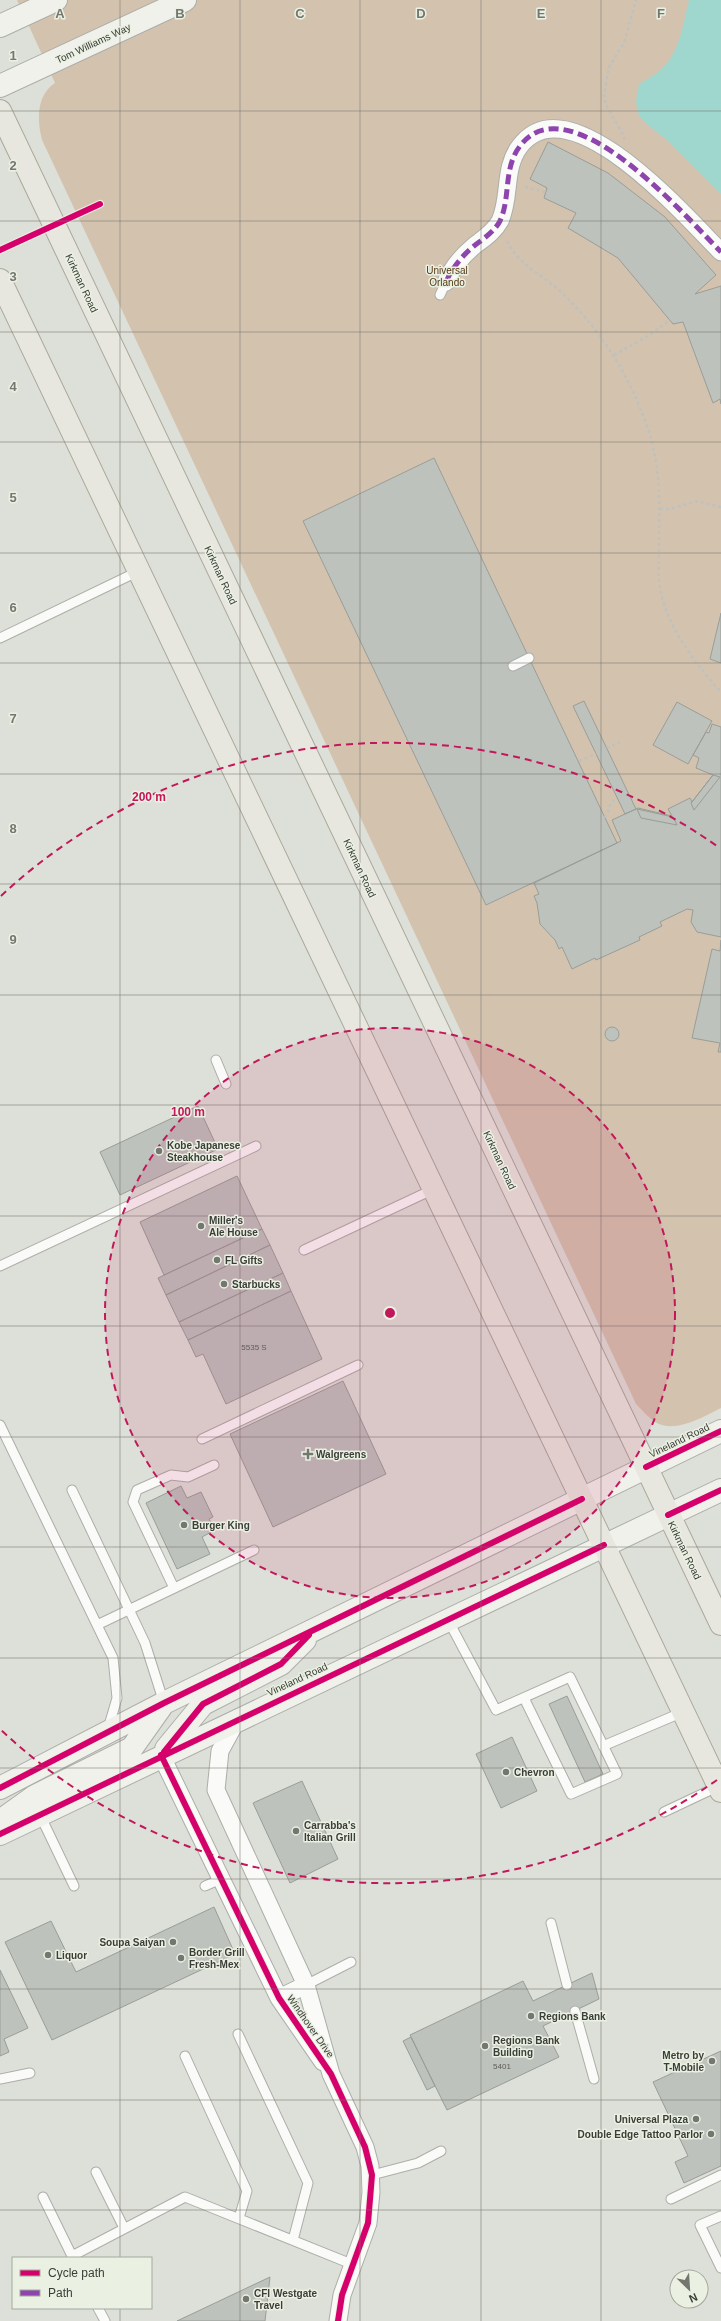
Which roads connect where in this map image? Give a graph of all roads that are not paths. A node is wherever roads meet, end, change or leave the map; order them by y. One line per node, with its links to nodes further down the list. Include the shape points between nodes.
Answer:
1 (56, 0): 3 (street)
2 (185, 0): 4 (street, Tom Williams Way)
3 (0, 26)
4 (0, 86)
5 (0, 111): 24 (main road, Kirkman Road)
6 (721, 252): 8 (street, via 659,190 620,156 588,136 573,131 544,130 531,136 520,146 514,157 508,173 506,201 499,222 456,264)
7 (0, 281): 9 (main road)
8 (443, 288)
9 (139, 571): 10 (lane); 16 (main road)
10 (0, 638)
11 (529, 658): 12 (lane)
12 (513, 666)
13 (216, 1060): 14 (lane)
14 (226, 1084)
15 (256, 1146): 18 (lane)
16 (434, 1189): 17 (lane); 27 (main road)
17 (304, 1250)
18 (0, 1266)
19 (358, 1365): 22 (lane)
20 (0, 1425): 35 (lane)
21 (721, 1431): 24 (street, Vineland Road)
22 (202, 1439)
23 (214, 1465): 31 (lane, via 188,1476 171,1475 137,1490 133,1502)
24 (646, 1467): 27 (street, Vineland Road); 28 (main road, Kirkman Road)
25 (72, 1490): 32 (lane)
26 (721, 1490): 28 (street, Vineland Road)
27 (582, 1499): 29 (main road); 36 (street, Vineland Road)
28 (668, 1515): 29 (street, Vineland Road); 34 (main road, Kirkman Road)
29 (604, 1546): 33 (street, Vineland Road); 39 (main road)
30 (254, 1550): 31 (lane)
31 (174, 1588): 32 (lane)
32 (130, 1610): 35 (lane); 38 (lane, via 145,1643)
33 (448, 1620): 37 (lane, via 496,1710); 40 (street, Vineland Road)
34 (721, 1624)
35 (97, 1625): 41 (lane, via 113,1658 117,1698)
36 (315, 1629): 38 (street, Vineland Road); 43 (street, via 281,1664 203,1704)
37 (524, 1698): 42 (lane, via 570,1678); 42 (lane, via 571,1794 617,1774)
38 (164, 1703): 41 (street, Vineland Road); 48 (street, via 132,1748 35,1796)
39 (683, 1712): 42 (lane); 45 (main road)
40 (238, 1718): 43 (street, Vineland Road); 55 (street, Windhover Drive, via 220,1751 216,1790)
41 (107, 1733): 44 (street, Vineland Road)
42 (603, 1746)
43 (161, 1755): 47 (street, Vineland Road); 50 (street, Windhover Drive)
44 (0, 1788)
45 (720, 1789): 46 (lane)
46 (664, 1812)
47 (39, 1814): 49 (street, Vineland Road); 51 (lane)
48 (0, 1821)
49 (0, 1834)
50 (221, 1879): 52 (lane); 57 (street, Windhover Drive)
51 (74, 1886)
52 (205, 1886)
53 (551, 1923): 56 (lane)
54 (351, 1962): 55 (lane)
55 (306, 1985): 57 (street); 62 (street, Windhover Drive)
56 (567, 1985)
57 (279, 1998): 62 (street, Windhover Drive)
58 (575, 2011): 64 (lane)
59 (238, 2034): 74 (lane, via 308,2183)
60 (185, 2056): 72 (lane, via 246,2191)
61 (30, 2073): 63 (lane)
62 (331, 2074): 67 (street, Windhover Drive, via 365,2147)
63 (0, 2078)
64 (594, 2078)
65 (441, 2151): 67 (lane, via 418,2163)
66 (96, 2172): 73 (lane)
67 (372, 2175): 76 (street, Windhover Drive, via 368,2223)
68 (721, 2175): 70 (lane)
69 (43, 2197): 75 (lane)
70 (670, 2199)
71 (721, 2216): 77 (lane, via 700,2226)
72 (239, 2218): 73 (lane, via 185,2197); 74 (lane)
73 (124, 2228): 75 (lane)
74 (293, 2240): 76 (lane)
75 (73, 2257)
76 (354, 2265): 80 (street, Windhover Drive, via 342,2295)
77 (721, 2268)
78 (99, 2309): 79 (lane)
79 (105, 2321)
80 (338, 2321)

